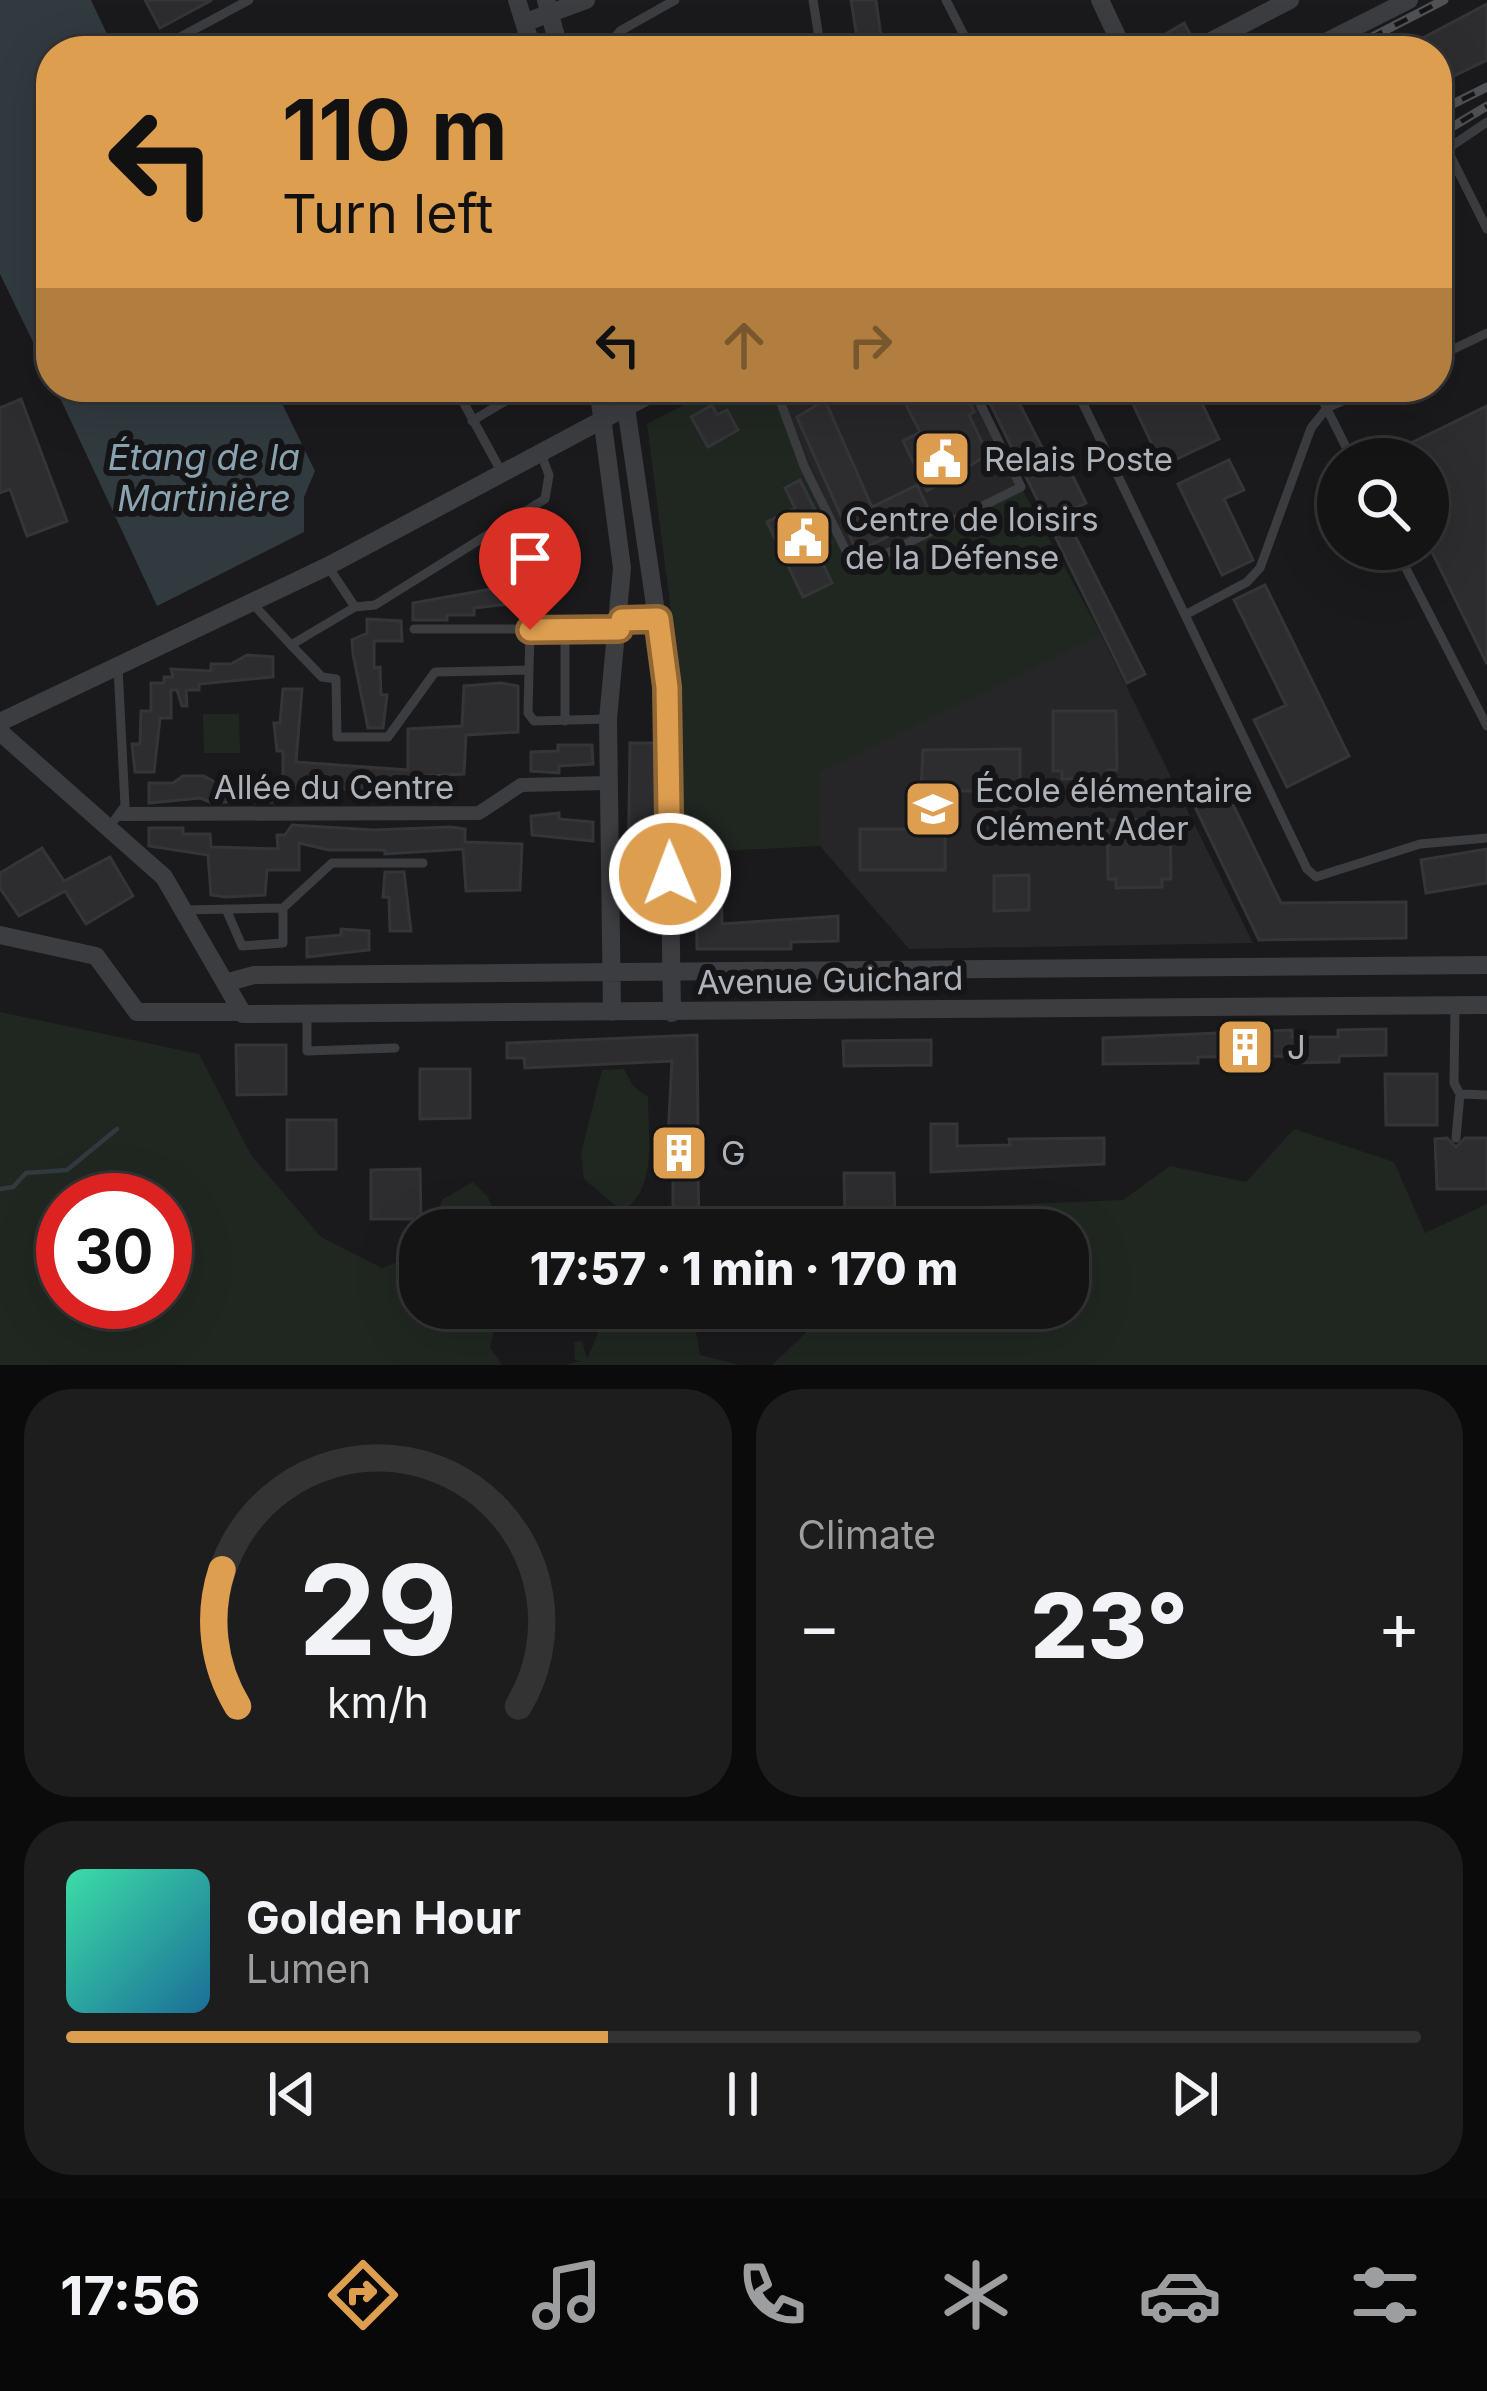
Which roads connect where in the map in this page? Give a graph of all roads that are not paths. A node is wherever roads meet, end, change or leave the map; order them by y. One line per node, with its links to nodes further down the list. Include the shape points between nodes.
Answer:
1 (248, 0): 13 (lane)
2 (517, 0): 12 (street)
3 (586, 0): 10 (street)
4 (675, 0): 15 (lane)
5 (814, 0): 16 (lane)
6 (946, 0): 17 (lane)
7 (1100, 0): 18 (street)
8 (1290, 0): 19 (street)
9 (1409, 0): 11 (street)
10 (548, 8): 12 (street)
11 (1373, 8): 20 (street)
12 (526, 22): 14 (street)
13 (182, 36)
14 (529, 36)
15 (616, 36)
16 (819, 36)
17 (964, 36)
18 (1117, 36)
19 (1221, 36)
20 (1331, 36)
21 (1487, 122): 22 (lane)
22 (1452, 146)
23 (1452, 159): 24 (lane)
24 (1487, 230)
25 (1487, 333): 26 (lane)
26 (1452, 350)
27 (462, 402): 39 (lane)
28 (504, 402): 39 (lane)
29 (600, 402): 38 (street)
30 (619, 402): 38 (street)
31 (626, 402): 48 (street)
32 (780, 402): 33 (lane, via 855,569 1021,487)
33 (979, 402)
34 (1082, 402): 47 (lane)
35 (1324, 402): 37 (lane)
36 (1341, 402): 37 (lane)
37 (1327, 409): 40 (lane); 47 (lane, via 1311,428 1268,557 1247,582)
38 (603, 418): 41 (street); 49 (street, via 622,568)
39 (472, 421): 42 (lane)
40 (1342, 438)
41 (540, 451): 42 (street); 46 (lane, via 549,475 545,499 375,605)
42 (501, 471): 43 (street)
43 (328, 566): 45 (street); 46 (lane)
44 (1407, 570): 59 (lane)
45 (252, 603): 53 (lane); 54 (street)
46 (355, 608): 53 (lane)
47 (1185, 615): 63 (lane, via 1316,878 1420,844)
48 (658, 619): 49 (street); 74 (street, via 667,687)
49 (620, 624): 52 (lane); 56 (street)
50 (414, 629): 51 (lane)
51 (530, 630): 52 (lane); 55 (lane)
52 (565, 630): 57 (lane)
53 (291, 645): 55 (lane, via 322,677 336,679 337,737 388,736 435,672)
54 (118, 667): 58 (street); 62 (lane)
55 (529, 670): 57 (lane, via 534,721)
56 (608, 719): 57 (lane); 61 (street)
57 (565, 721)
58 (0, 722)
59 (1487, 726)
60 (0, 732): 62 (street)
61 (609, 783): 62 (street, Allée du Centre, via 521,785 478,813); 75 (street)
62 (116, 820): 67 (street)
63 (1487, 838)
64 (423, 863): 65 (lane, via 332,863)
65 (283, 908): 66 (lane); 66 (lane, via 283,943 242,946)
66 (226, 909): 67 (lane)
67 (186, 910): 77 (street)
68 (0, 935): 83 (street, Avenue Guichard, via 96,956 137,1012)
69 (1458, 965): 70 (street, Avenue Guichard); 71 (street, Avenue Guichard); 79 (street)
70 (1487, 965)
71 (1293, 966): 73 (street, Avenue Guichard); 81 (street)
72 (814, 968): 73 (street, Avenue Guichard); 74 (street, Avenue Guichard); 82 (street)
73 (962, 968): 80 (street)
74 (671, 969): 75 (street, Avenue Guichard); 85 (street)
75 (613, 972): 76 (street, Avenue Guichard); 84 (street)
76 (308, 974): 77 (street, Avenue Guichard); 86 (street)
77 (225, 982): 83 (street)
78 (1487, 1005): 79 (street, Avenue Guichard)
79 (1455, 1006): 81 (street, Avenue Guichard); 88 (lane)
80 (963, 1008): 81 (street, Avenue Guichard); 82 (street, Avenue Guichard)
81 (1294, 1008)
82 (813, 1009): 85 (street, Avenue Guichard)
83 (240, 1012): 86 (street, Avenue Guichard)
84 (612, 1012): 85 (street, Avenue Guichard); 86 (street, Avenue Guichard)
85 (673, 1013)
86 (308, 1014): 87 (lane, via 308,1051)
87 (395, 1048)
88 (1460, 1094): 89 (lane); 90 (lane)
89 (1487, 1095)
90 (1456, 1138)

